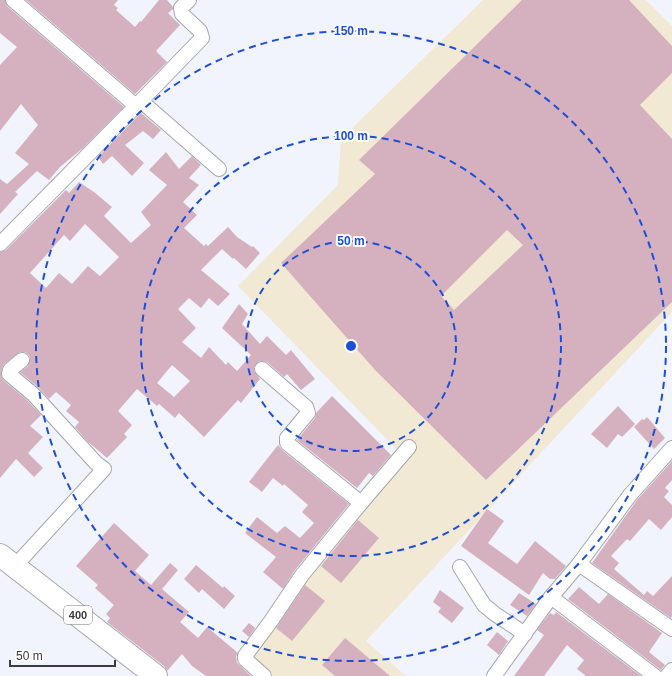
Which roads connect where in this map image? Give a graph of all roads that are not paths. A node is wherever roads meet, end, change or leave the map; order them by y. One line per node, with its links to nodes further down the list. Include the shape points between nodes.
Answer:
1 (13, 0): 3 (street)
2 (190, 0): 3 (street, via 181,11 200,31 202,38)
3 (139, 103): 4 (street); 5 (street)
4 (219, 169)
5 (0, 244)
6 (22, 360): 11 (street, via 9,374 34,395 104,469)
7 (262, 369): 10 (street, via 308,410 287,438 287,443)
8 (409, 447): 10 (street)
9 (672, 448): 12 (street, via 630,495)
10 (360, 503): 19 (street, via 302,574 245,656 245,659)
11 (8, 561): 18 (main road, 400)
12 (579, 564): 14 (street); 15 (street)
13 (460, 567): 16 (street, via 484,605)
14 (551, 597): 16 (street); 21 (street)
15 (672, 629)
16 (525, 634): 20 (street)
17 (672, 670): 22 (street)
18 (156, 676)
19 (264, 676)
20 (494, 676)
21 (655, 676)
22 (667, 676)

